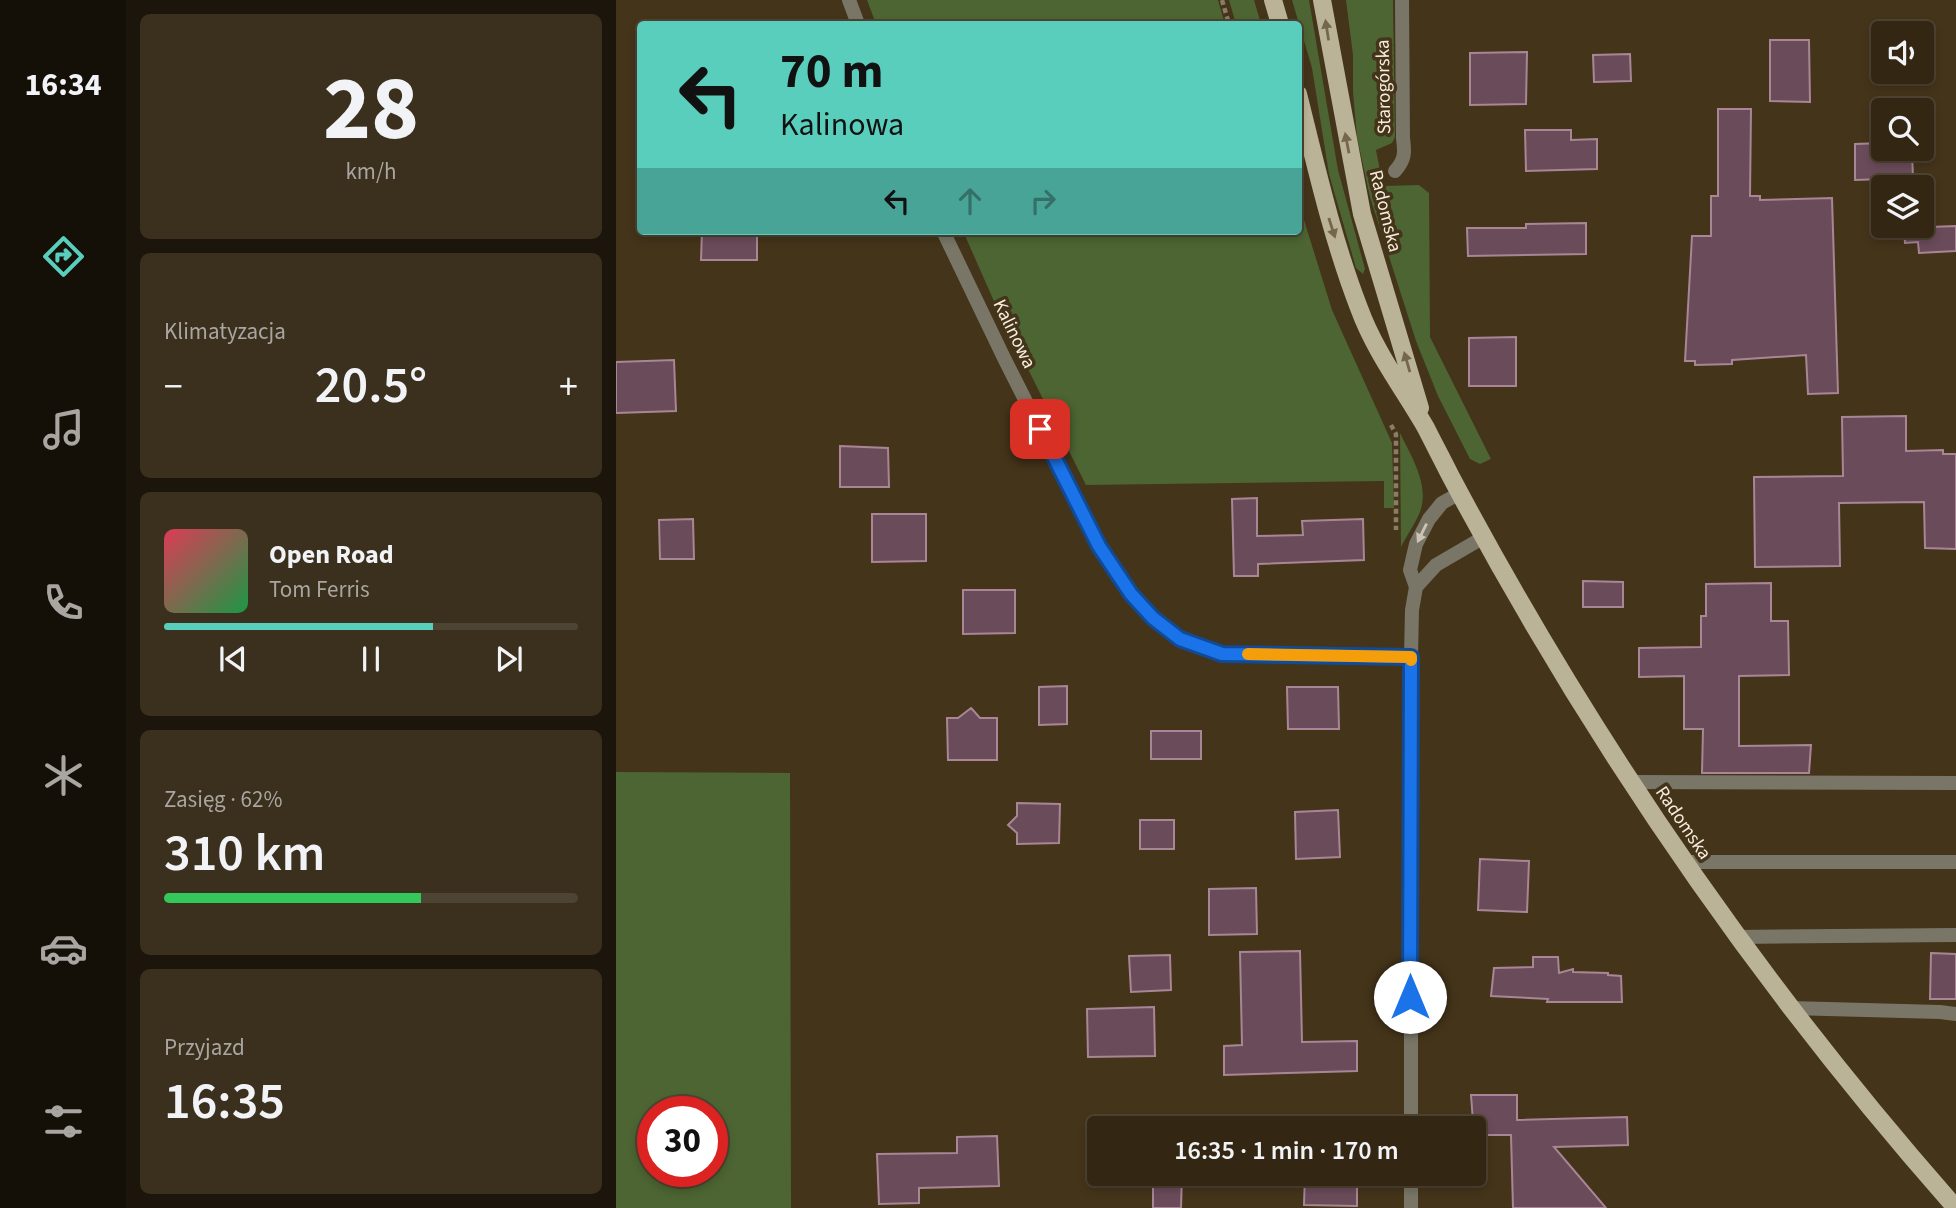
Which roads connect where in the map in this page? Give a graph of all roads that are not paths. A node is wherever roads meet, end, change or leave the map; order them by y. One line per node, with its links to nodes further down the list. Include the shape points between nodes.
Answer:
1 (849, 0): 5 (street)
2 (1273, 0): 6 (main road)
3 (1322, 0): 10 (main road, Radomska, one-way to 3, via 1362,214)
4 (1402, 0): 8 (street, Starogórska, via 1405,154)
5 (857, 21)
6 (1279, 21)
7 (1302, 110): 10 (main road, Radomska, one-way to 10, via 1322,193 1359,307 1371,337)
8 (1395, 171)
9 (945, 235): 14 (street, Kalinowa, via 1099,546 1153,618 1180,639 1222,654)
10 (1426, 428): 11 (main road, Radomska)
11 (1460, 493): 12 (main road, Radomska); 13 (street, one-way to 13, via 1442,503 1416,544 1410,570)
12 (1484, 537): 13 (street, via 1436,565); 15 (main road, Radomska)
13 (1416, 587): 14 (street)
14 (1411, 657): 23 (street)
15 (1631, 782): 16 (street); 17 (main road, Radomska)
16 (1956, 783)
17 (1684, 862): 18 (street); 20 (main road, Radomska)
18 (1956, 862)
19 (1956, 935): 20 (street)
20 (1736, 937): 21 (main road, Radomska)
21 (1790, 1008): 22 (street); 26 (main road, Radomska)
22 (1956, 1014)
23 (1411, 1116)
24 (1411, 1186): 25 (street)
25 (1411, 1208)
26 (1956, 1208)

